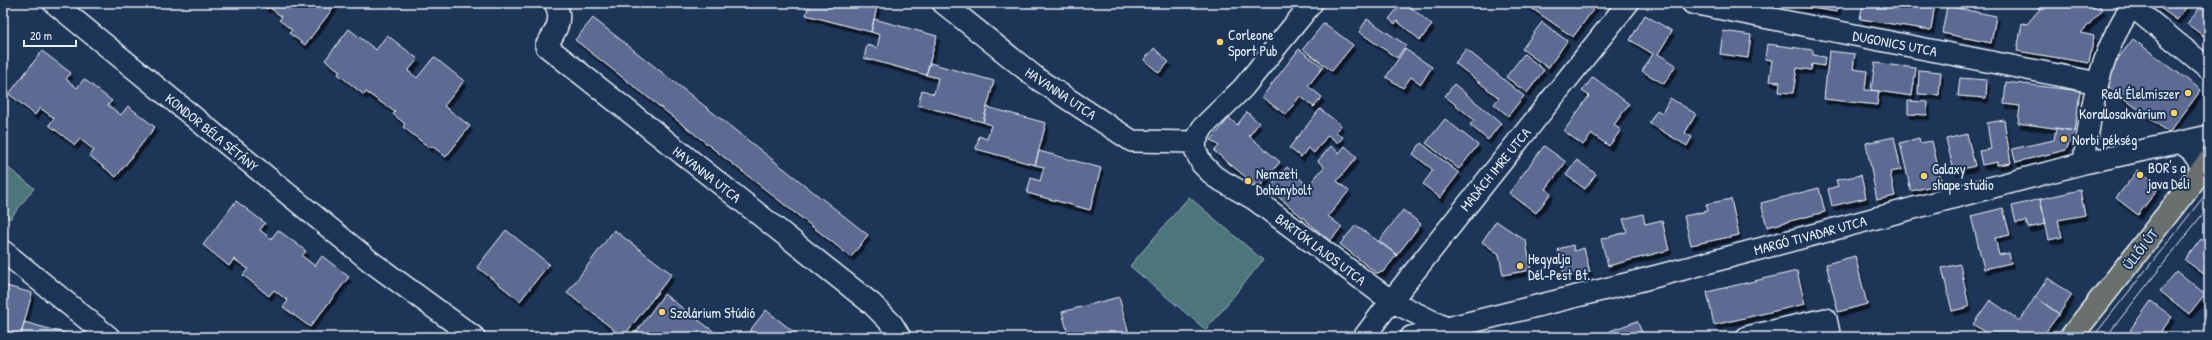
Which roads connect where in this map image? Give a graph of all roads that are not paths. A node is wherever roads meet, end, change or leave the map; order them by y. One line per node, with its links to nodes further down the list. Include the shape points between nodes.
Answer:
1 (54, 3): 19 (street, KONDOR BÉLA SÉTÁNY, via 370,261)
2 (555, 3): 20 (street, HAVANNA UTCA, via 558,23 546,46 872,304 892,324)
3 (943, 3): 11 (street, HAVANNA UTCA, via 1039,80 1132,141)
4 (1312, 3): 11 (street, via 1243,88 1203,127)
5 (1628, 3): 16 (street, MADÁCH IMRE UTCA)
6 (1692, 3): 9 (street, DUGONICS UTCA)
7 (2130, 5): 8 (street); 9 (street, via 2120,24)
8 (2209, 69)
9 (2098, 83): 13 (street, via 2087,134)
10 (2209, 136): 12 (street, MARGÓ TIVADAR UTCA)
11 (1195, 142): 16 (street, BARTÓK LAJOS UTCA, via 1196,152 1202,164 1215,177 1254,199)
12 (2180, 142): 13 (street, MARGÓ TIVADAR UTCA); 14 (street)
13 (2084, 164): 17 (street, MARGÓ TIVADAR UTCA, via 1642,280)
14 (2206, 165): 26 (main road, ÜLLŐI ÚT)
15 (3, 251): 18 (street)
16 (1390, 301): 17 (street, BARTÓK LAJOS UTCA); 21 (street, MADÁCH IMRE UTCA)
17 (1446, 328): 22 (street, MARGÓ TIVADAR UTCA); 23 (street, BARTÓK LAJOS UTCA)
18 (109, 337)
19 (474, 337)
20 (900, 337)
21 (1364, 337)
22 (1411, 337)
23 (1465, 337)
24 (1746, 337): 25 (street, via 1826,319)
25 (1830, 337)
26 (2071, 337)

